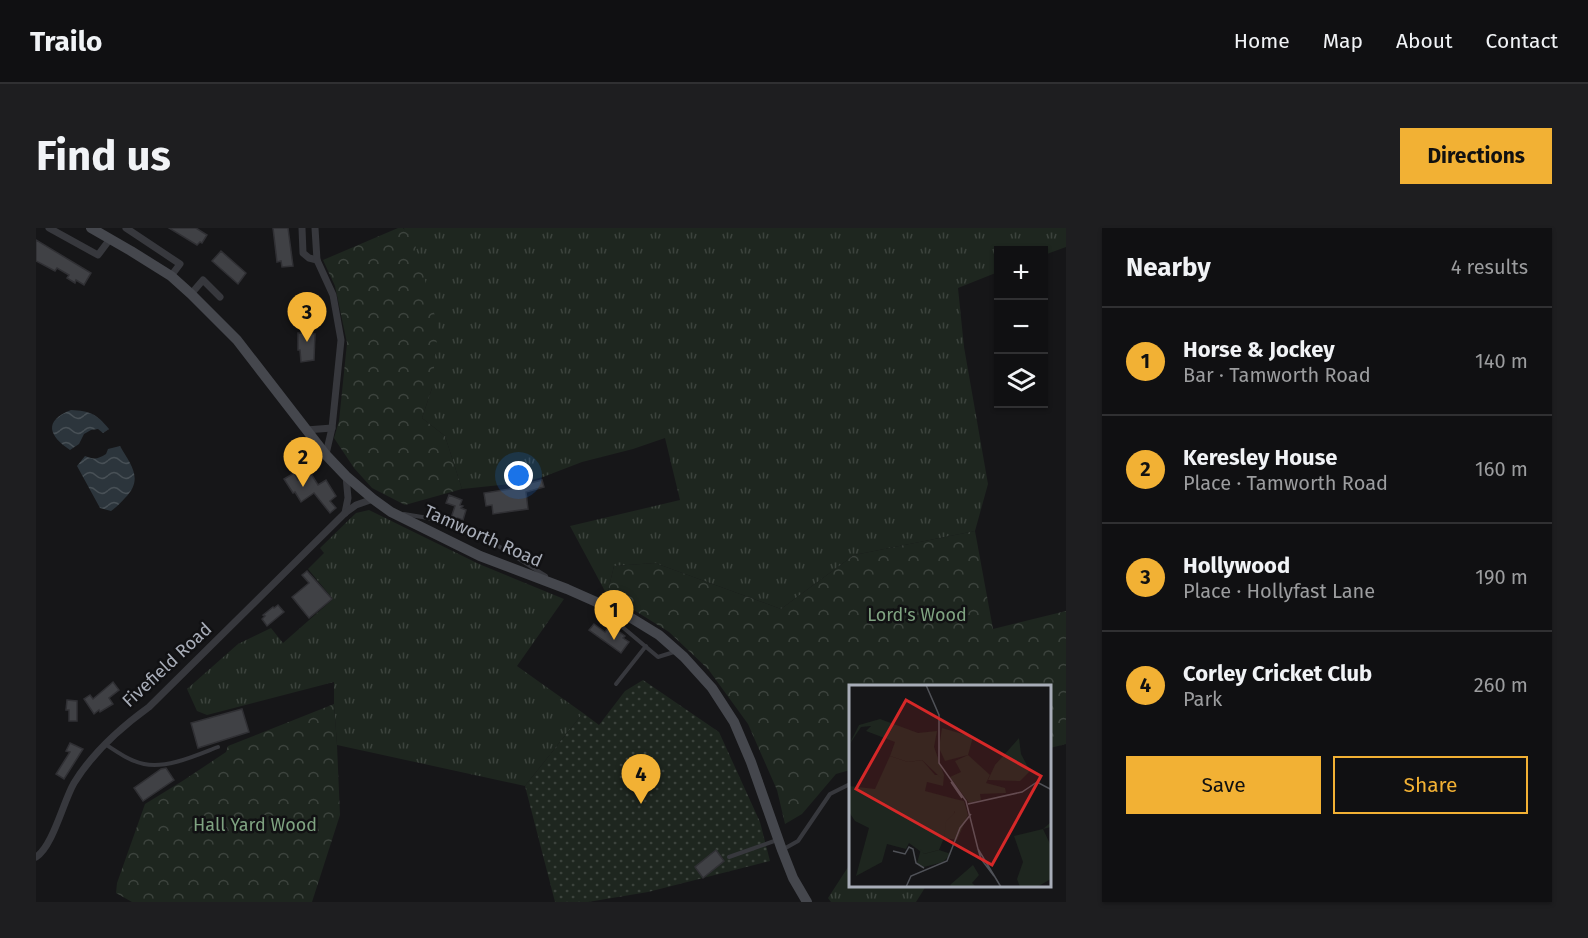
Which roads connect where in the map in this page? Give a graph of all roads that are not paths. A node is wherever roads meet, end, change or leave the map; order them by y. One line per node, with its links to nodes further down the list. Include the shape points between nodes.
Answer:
1 (50, 228): 6 (street, via 98,255)
2 (91, 228): 6 (main road, Tamworth Road)
3 (126, 228): 9 (street, via 180,264)
4 (302, 228): 7 (street, via 303,253)
5 (315, 228): 7 (street)
6 (110, 239): 9 (main road, Tamworth Road)
7 (317, 260): 13 (street, via 333,295 341,340)
8 (196, 275): 10 (street)
9 (171, 276): 11 (main road, Tamworth Road)
10 (203, 280): 11 (street); 12 (street)
11 (191, 294): 14 (main road, Tamworth Road, via 237,340)
12 (220, 297)
13 (332, 428): 14 (street); 15 (street)
14 (306, 430): 15 (main road, Tamworth Road)
15 (326, 455): 16 (main road, Tamworth Road)
16 (346, 476): 17 (main road, Tamworth Road); 19 (street)
17 (373, 499): 18 (main road, Tamworth Road); 19 (street, Fivefield Road)
18 (391, 512): 20 (main road, Tamworth Road, via 480,556); 20 (lane, via 428,518 484,537)
19 (345, 513): 25 (street, Fivefield Road, via 149,707)
20 (567, 589): 21 (main road, Tamworth Road)
21 (588, 598): 22 (lane); 23 (main road, Tamworth Road, via 628,616)
22 (646, 646): 23 (lane, via 658,657); 24 (lane)
23 (678, 651): 28 (main road, Tamworth Road, via 712,688 735,722)
24 (616, 684)
25 (105, 744): 26 (lane, via 146,765 184,760); 29 (street, Fivefield Road, via 75,781 47,844)
26 (218, 747)
27 (849, 784): 28 (lane, via 830,794 798,841)
28 (780, 845): 30 (lane); 31 (main road, Tamworth Road)
29 (36, 857)
30 (729, 857)
31 (807, 902)

